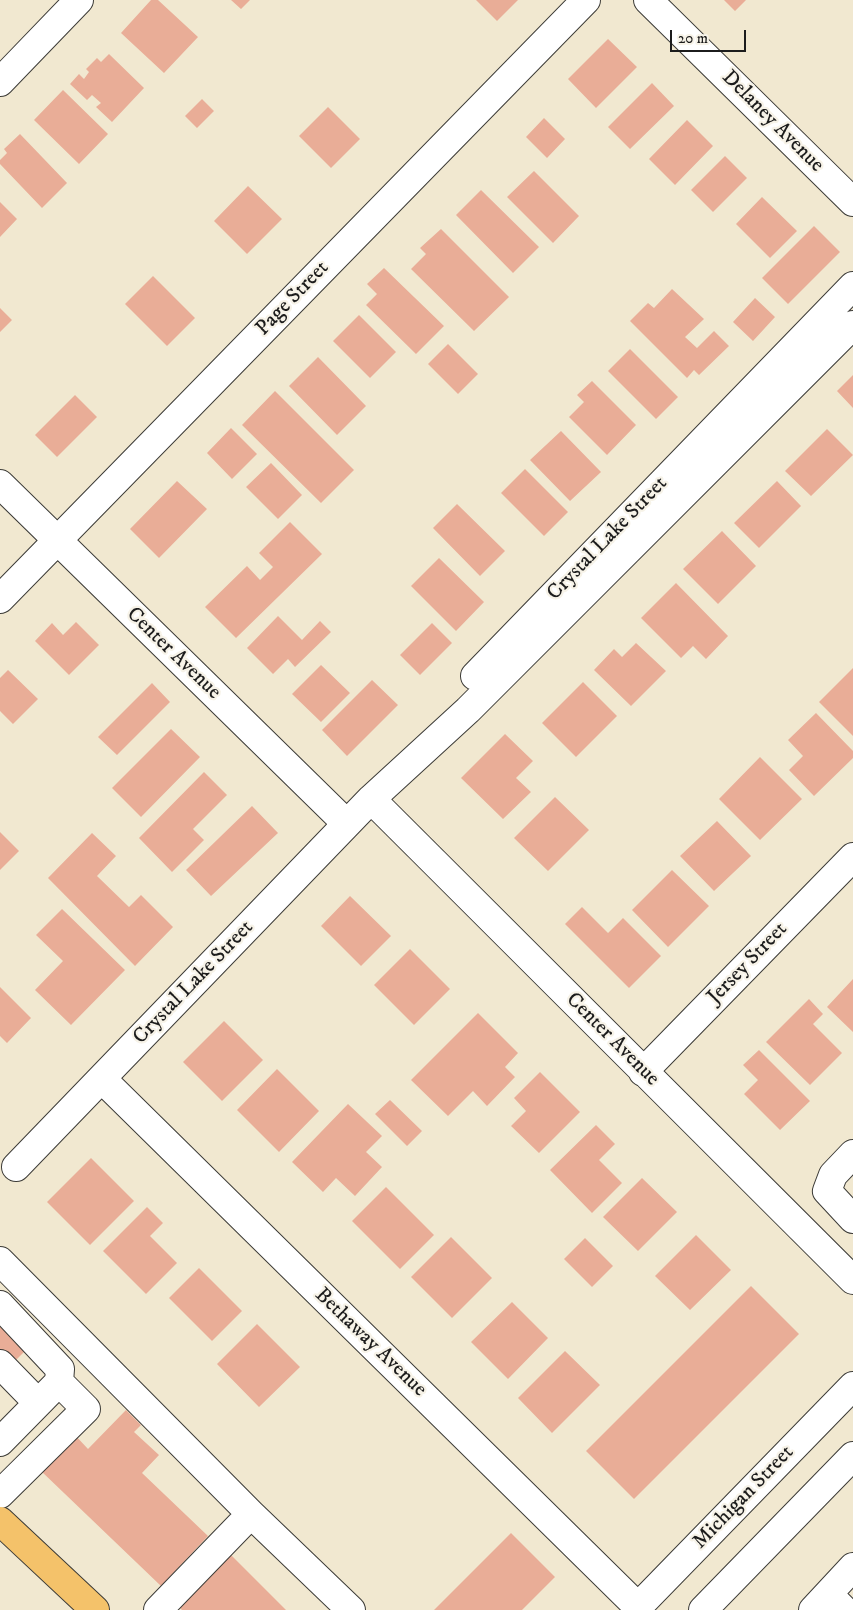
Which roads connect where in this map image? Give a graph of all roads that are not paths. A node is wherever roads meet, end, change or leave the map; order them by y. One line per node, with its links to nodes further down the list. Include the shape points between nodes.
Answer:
1 (79, 0): 4 (street)
2 (586, 0): 9 (street, Page Street)
3 (648, 0): 5 (street, Delaney Avenue)
4 (0, 82)
5 (853, 202)
6 (853, 286): 11 (street, Crystal Lake Street, via 454,698)
7 (853, 325): 11 (street, Crystal Lake Street, via 468,710)
8 (0, 484): 9 (street, Center Avenue)
9 (57, 540): 10 (street, Page Street); 12 (street, Center Avenue)
10 (0, 599)
11 (371, 799): 12 (street, Crystal Lake Street); 14 (street, Center Avenue)
12 (347, 824): 15 (street, Crystal Lake Street)
13 (853, 857): 14 (street, Jersey Street)
14 (643, 1072): 20 (street, Center Avenue)
15 (102, 1079): 17 (street, Crystal Lake Street); 33 (street, Bethaway Avenue)
16 (853, 1154): 18 (street, via 833,1175 827,1191)
17 (16, 1167)
18 (853, 1219)
19 (0, 1261): 29 (street)
20 (853, 1280)
21 (0, 1306): 23 (street, via 60,1369)
22 (0, 1364): 25 (street)
23 (59, 1382): 25 (street); 28 (street, via 86,1409)
24 (853, 1386): 33 (street, Michigan Street)
25 (38, 1403): 26 (street)
26 (2, 1435)
27 (853, 1456): 37 (street)
28 (0, 1494)
29 (251, 1514): 35 (street); 36 (street)
30 (0, 1521): 34 (main road)
31 (853, 1567): 32 (street)
32 (828, 1605)
33 (637, 1609)
34 (94, 1610)
35 (158, 1610)
36 (351, 1610)
37 (703, 1610)

